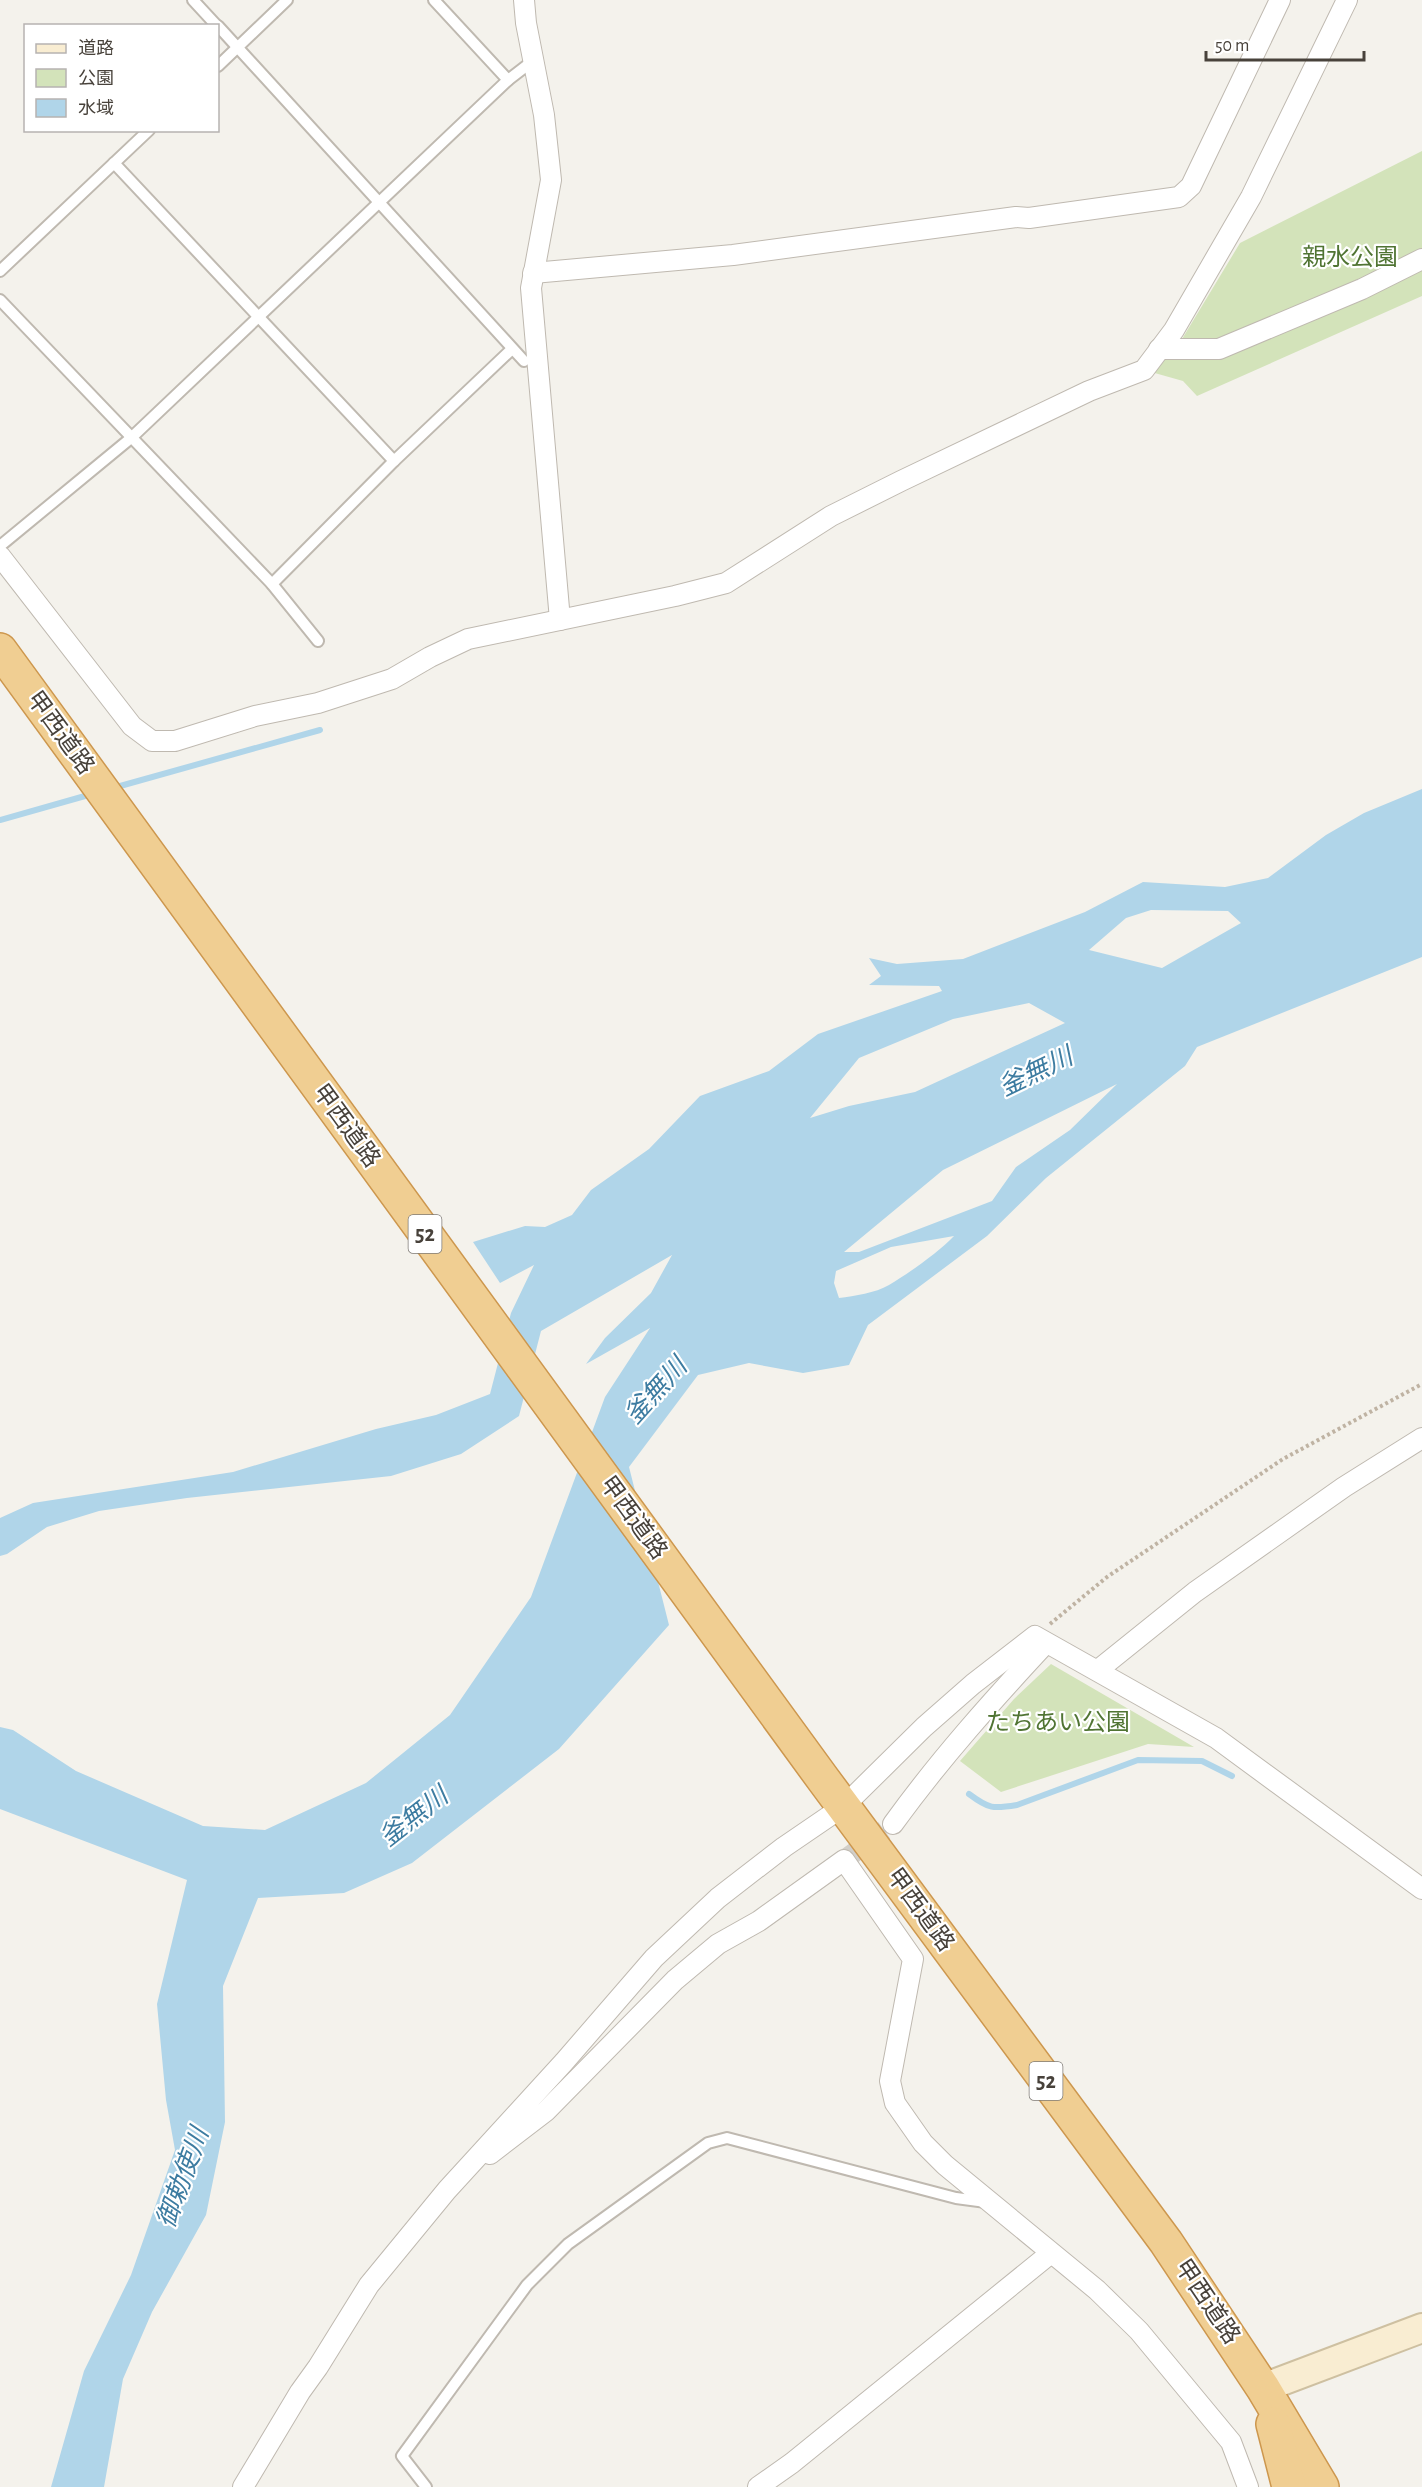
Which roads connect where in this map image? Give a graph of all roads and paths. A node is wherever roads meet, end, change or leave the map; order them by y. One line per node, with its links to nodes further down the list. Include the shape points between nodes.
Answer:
1 (193, 0): 7 (lane)
2 (287, 0): 9 (lane)
3 (434, 0): 12 (lane)
4 (525, 0): 10 (street)
5 (1280, 0): 18 (street, via 1191,186 1179,197 733,255)
6 (1347, 0): 22 (street, via 1251,197)
7 (215, 24)
8 (219, 28): 9 (lane)
9 (237, 47): 11 (lane); 15 (lane)
10 (534, 60): 12 (lane); 18 (street, via 551,180)
11 (219, 65)
12 (508, 80): 15 (lane)
13 (147, 132): 14 (lane)
14 (114, 163): 17 (lane); 20 (lane)
15 (380, 203): 20 (lane); 21 (lane)
16 (1422, 259): 22 (street, via 1362,289 1218,349)
17 (0, 271)
18 (533, 273): 29 (street, via 531,288)
19 (0, 300): 24 (lane)
20 (257, 318): 24 (lane); 25 (lane)
21 (512, 349): 23 (lane); 25 (lane)
22 (1159, 349): 29 (street, via 1144,370 1089,391 831,516 726,583)
23 (524, 361)
24 (131, 438): 26 (lane); 28 (lane)
25 (394, 461): 28 (lane)
26 (0, 546)
27 (0, 556): 29 (street, via 132,726 152,741 175,741 255,716 318,703 392,679 468,639)
28 (272, 584): 30 (lane)
29 (560, 620)
30 (318, 641)
31 (0, 650): 36 (highway, 甲西道路 / 52)
32 (1422, 1384): 34 (path, via 1283,1459 1107,1577)
33 (1422, 1438): 35 (street, via 1344,1487 1195,1592)
34 (1041, 1639): 35 (street); 36 (street, via 973,1684 924,1726); 37 (street)
35 (1098, 1670): 38 (street, via 1216,1738)
36 (844, 1806): 39 (street, via 783,1846 654,1958); 43 (highway, 甲西道路 / 52, via 1166,2242)
37 (893, 1824)
38 (1422, 1889)
39 (466, 2169): 40 (street, via 505,2144 546,2110 675,1980 718,1944 759,1921 844,1860 913,1959 890,2081 895,2103 923,2143); 44 (street, via 369,2285)
40 (991, 2203): 41 (street); 45 (lane, via 956,2198 727,2138 708,2143 568,2244 527,2285 402,2456)
41 (1051, 2253): 46 (street); 47 (street, via 1140,2331 1231,2442)
42 (1422, 2328): 43 (main road)
43 (1263, 2388): 48 (highway, 甲西道路 / 52); 49 (highway, 甲西道路 / 52)
44 (243, 2487)
45 (426, 2487)
46 (758, 2487)
47 (1248, 2487)
48 (1289, 2487)
49 (1322, 2487)

